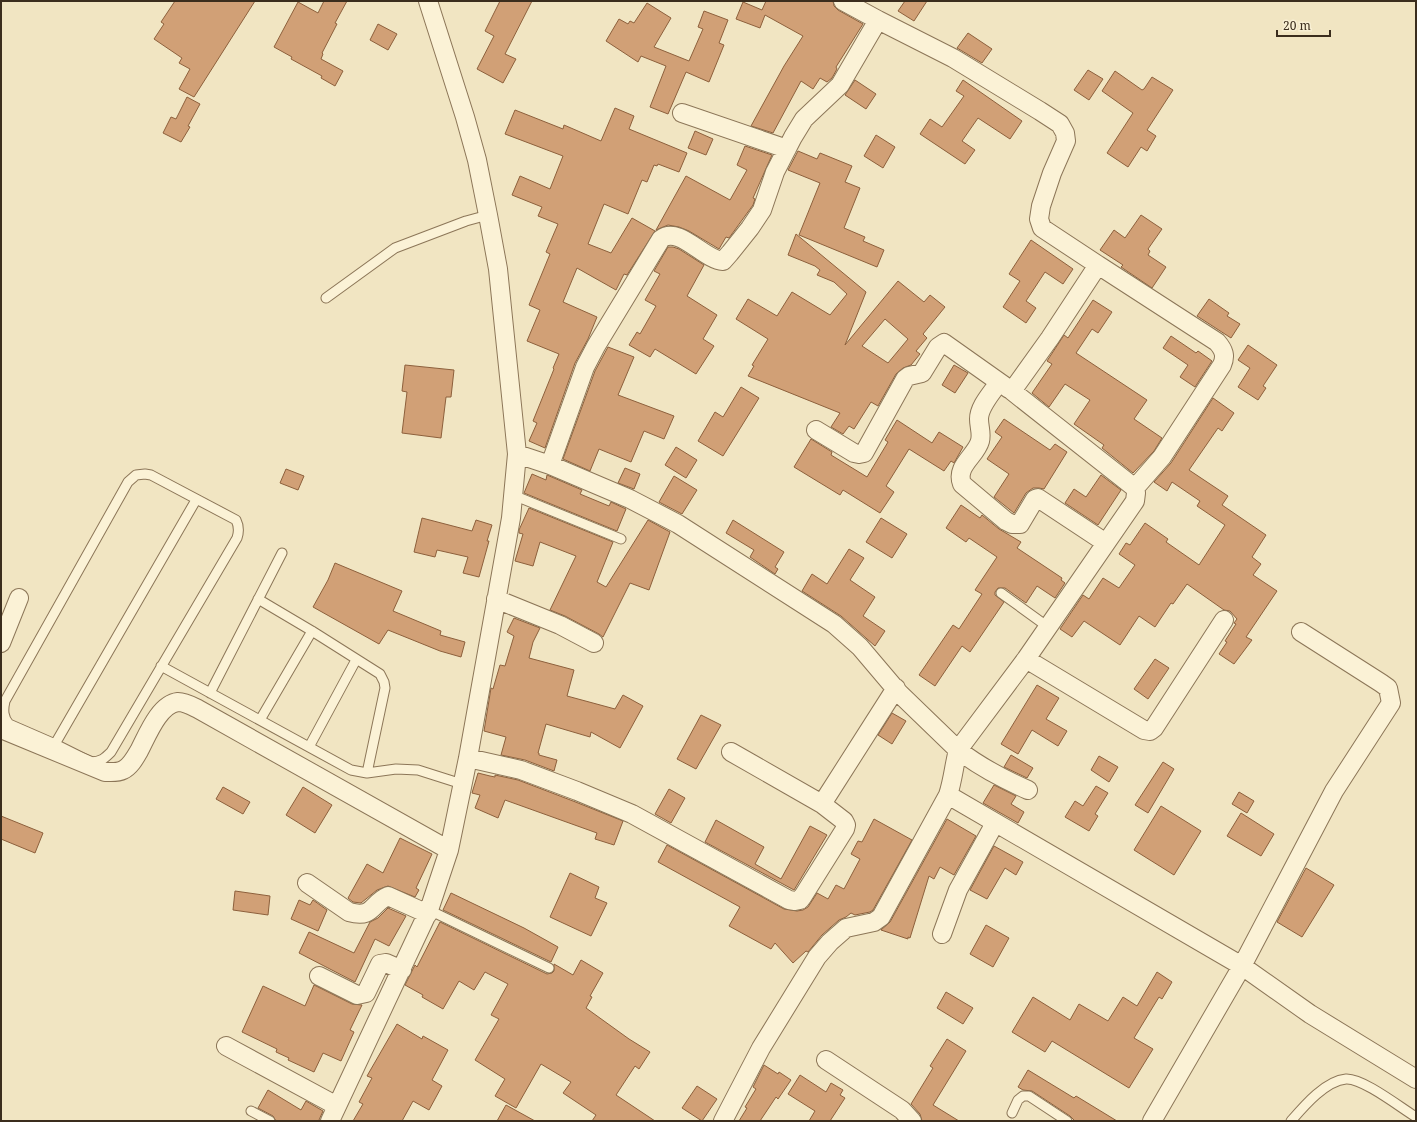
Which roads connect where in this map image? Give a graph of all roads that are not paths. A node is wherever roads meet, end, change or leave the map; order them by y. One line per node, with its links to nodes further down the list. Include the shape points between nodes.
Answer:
1 (428, 1): 6 (street, via 466,118)
2 (843, 1): 3 (street)
3 (878, 20): 5 (street, via 840,85 804,119); 7 (street, via 953,58 1060,124 1066,141 1046,191 1039,218 1042,228)
4 (682, 113): 5 (street)
5 (787, 149): 12 (street, via 775,172 762,210 724,260 713,258 674,236 665,236 661,239 585,367)
6 (488, 215): 8 (lane, via 395,248); 11 (street, via 498,269)
7 (1098, 265): 9 (street, via 1050,338); 13 (street, via 1217,342 1223,349 1225,358 1162,457)
8 (326, 298)
9 (1006, 387): 10 (street, via 948,344 942,344 922,373 905,379 864,453 854,453); 13 (street); 17 (street, via 980,412 980,441 962,468 962,484 1012,524 1020,524 1035,498 1038,498)
10 (816, 430)
11 (517, 454): 12 (street); 14 (street)
12 (550, 465): 32 (street, via 630,499 678,524 834,624 860,647)
13 (1135, 488): 17 (street, via 1135,501)
14 (513, 495): 16 (lane); 22 (street)
15 (196, 500): 31 (lane, via 236,520 238,538); 36 (lane); 36 (lane, via 151,475 136,475 128,482 3,708 8,724)
16 (621, 539)
17 (1106, 543): 24 (street)
18 (282, 553): 21 (lane)
19 (1001, 592): 24 (lane)
20 (19, 598): 27 (street)
21 (258, 599): 25 (lane); 33 (lane)
22 (496, 599): 28 (street, via 560,625); 40 (street)
23 (1224, 620): 29 (street, via 1150,731 1144,730)
24 (1048, 627): 29 (street)
25 (312, 631): 30 (lane); 34 (lane)
26 (1301, 632): 51 (street, via 1388,688 1391,703 1334,791)
27 (1, 643)
28 (594, 644)
29 (1026, 659): 38 (street)
30 (356, 660): 37 (lane); 41 (lane, via 380,674 385,688)
31 (161, 666): 33 (lane); 36 (lane, via 111,752 103,760 91,762)
32 (896, 688): 38 (street); 45 (street)
33 (210, 693): 34 (lane)
34 (260, 720): 37 (lane)
35 (1, 729): 47 (street, via 105,772 123,771 134,759 161,711 168,705 185,703)
36 (55, 744)
37 (308, 747): 41 (lane, via 351,770)
38 (958, 750): 43 (street, via 974,763); 44 (street)
39 (731, 752): 45 (street)
40 (468, 758): 42 (street); 45 (street, via 522,770 632,814 795,901 803,896 846,826 844,821)
41 (367, 773): 42 (lane, via 396,769 418,770)
42 (462, 784): 47 (street)
43 (1028, 790)
44 (948, 795): 46 (street); 63 (street, via 881,917 874,922 846,928 817,957 761,1048)
45 (822, 804)
46 (995, 823): 50 (street, via 958,890); 51 (street)
47 (448, 850): 49 (street)
48 (307, 883): 49 (street, via 349,912 357,914 371,911 388,896)
49 (429, 912): 52 (lane); 53 (street)
50 (942, 934)
51 (1242, 966): 57 (street, via 1310,1014); 66 (street)
52 (549, 968)
53 (402, 970): 54 (street, via 386,963 380,964 366,992 358,995); 60 (street)
54 (319, 976)
55 (226, 1046): 60 (street)
56 (826, 1060): 64 (street, via 902,1110)
57 (1416, 1079)
58 (251, 1110): 62 (lane)
59 (1012, 1112): 65 (lane, via 1018,1100 1023,1096 1029,1096)
60 (334, 1113)
61 (1416, 1117): 67 (lane, via 1370,1087 1347,1079 1324,1088)
62 (270, 1121)
63 (723, 1121)
64 (912, 1121)
65 (1067, 1121)
66 (1152, 1121)
67 (1291, 1121)

